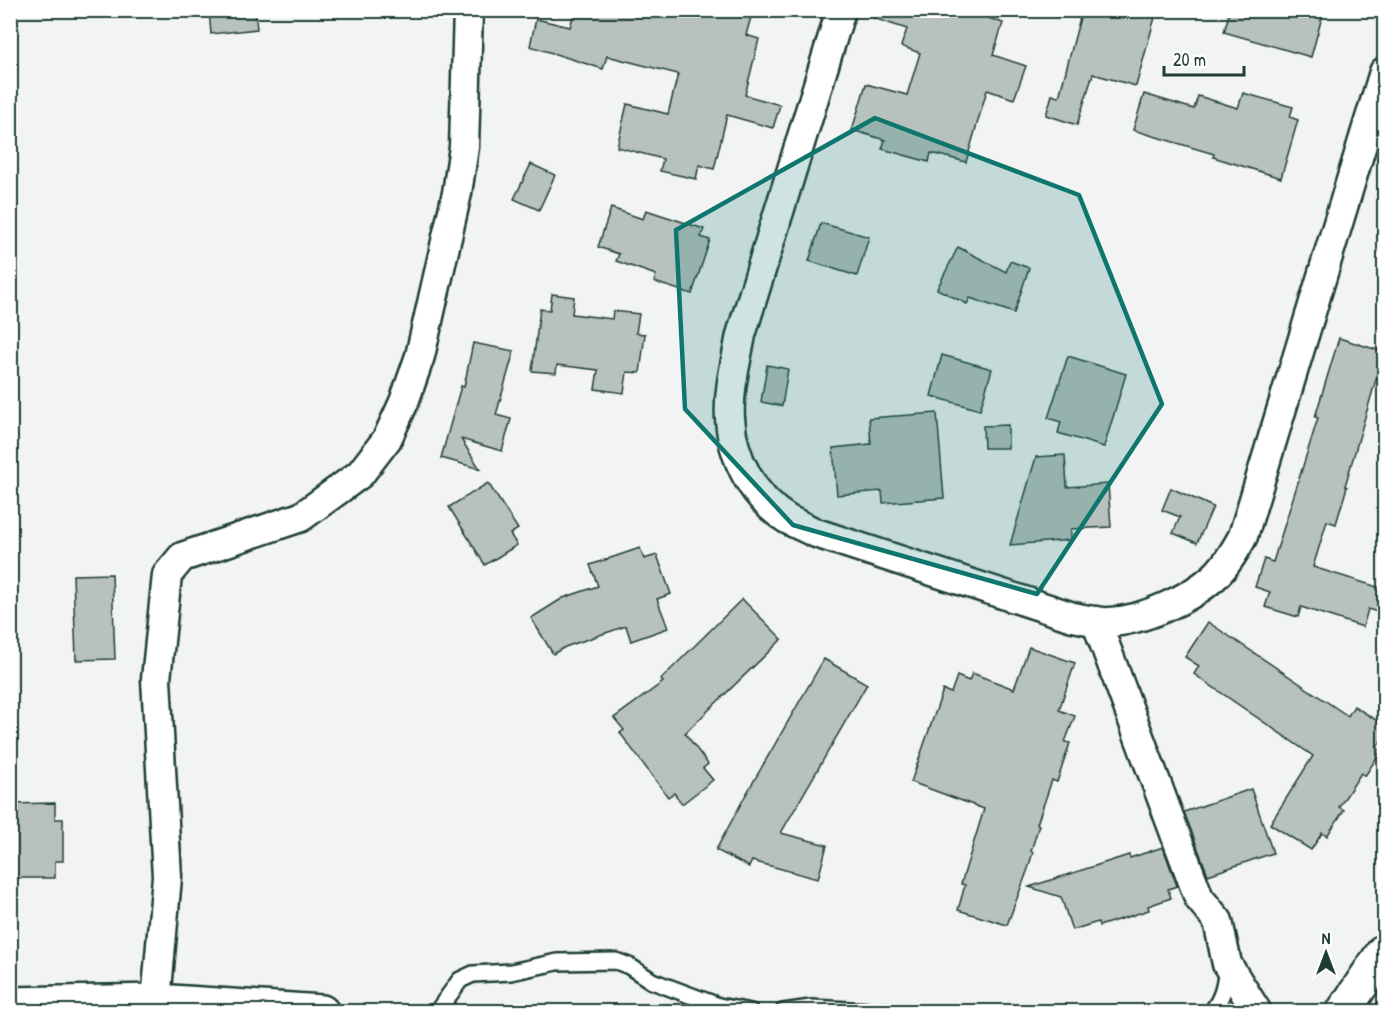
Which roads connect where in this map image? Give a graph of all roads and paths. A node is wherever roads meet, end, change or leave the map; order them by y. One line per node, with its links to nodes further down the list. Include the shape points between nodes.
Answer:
1 (468, 10): 7 (street, via 464,147 457,193 420,356 387,439 360,474 301,518 182,557 167,575 156,679 168,877)
2 (842, 10): 4 (street, via 741,335 729,417 734,446 745,473 762,499 786,518 816,533 1073,617)
3 (1384, 72): 4 (street, via 1243,536 1230,559 1194,591 1136,618)
4 (1096, 621): 6 (street, via 1199,898 1218,921)
5 (1384, 951): 16 (main road)
6 (1227, 964): 14 (lane, via 1224,988); 15 (street)
7 (156, 1001): 8 (main road); 9 (main road)
8 (10, 1004)
9 (321, 1011)
10 (437, 1011): 11 (lane, via 460,980 473,974 511,972 557,962 616,961 652,981 710,1002)
11 (751, 1011)
12 (783, 1011): 13 (lane)
13 (889, 1011)
14 (1211, 1011)
15 (1257, 1011)
16 (1342, 1011)

